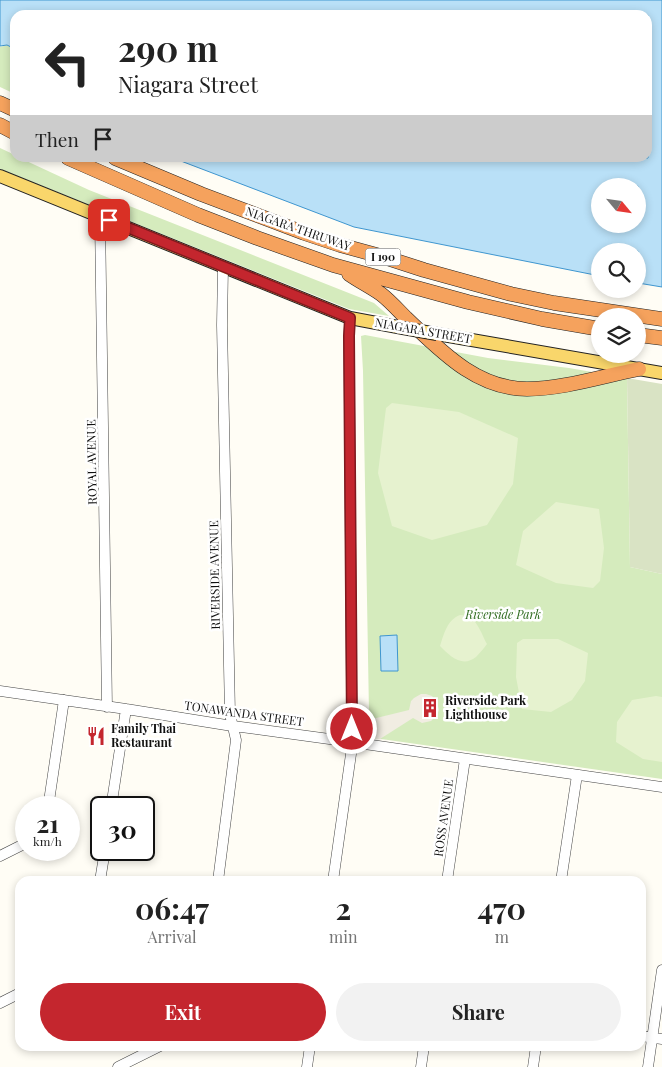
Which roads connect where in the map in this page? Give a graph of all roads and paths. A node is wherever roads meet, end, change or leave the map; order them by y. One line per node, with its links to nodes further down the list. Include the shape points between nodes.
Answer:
1 (77, 162): 5 (highway, NIAGARA THRUWAY / I 190, via 198,215)
2 (125, 162): 8 (highway, NIAGARA THRUWAY / I 190, via 304,233 424,270 510,294)
3 (0, 176): 4 (main road, NIAGARA STREET)
4 (100, 217): 6 (main road, NIAGARA STREET); 16 (street, ROYAL AVENUE)
5 (333, 265): 9 (highway, NIAGARA THRUWAY / I 190, via 468,302); 12 (highway, via 382,295 455,362 483,380 500,386 541,389)
6 (223, 267): 7 (main road, NIAGARA STREET); 18 (street, RIVERSIDE AVENUE, via 230,714)
7 (350, 318): 12 (main road, NIAGARA STREET, bridge); 19 (street)
8 (662, 319)
9 (591, 327)
10 (646, 337): 11 (highway)
11 (662, 338)
12 (639, 369): 13 (main road, NIAGARA STREET)
13 (662, 373)
14 (0, 692): 15 (street, TONAWANDA STREET)
15 (64, 700): 16 (street, TONAWANDA STREET); 23 (street)
16 (107, 706): 17 (street, TONAWANDA STREET)
17 (126, 709): 18 (street, TONAWANDA STREET); 24 (street)
18 (233, 726): 19 (street, TONAWANDA STREET); 29 (street, RIVERSIDE AVENUE, via 236,740)
19 (352, 742): 20 (street, TONAWANDA STREET); 30 (street)
20 (465, 759): 21 (street, TONAWANDA STREET); 31 (street, ROSS AVENUE)
21 (577, 774): 22 (street, TONAWANDA STREET); 32 (street)
22 (662, 787)
23 (50, 796)
24 (113, 796)
25 (15, 848): 26 (street)
26 (0, 856)
27 (103, 861): 28 (street)
28 (101, 876)
29 (219, 876)
30 (334, 876)
31 (448, 876)
32 (562, 876)
33 (662, 970): 36 (street)
34 (15, 996): 35 (street)
35 (0, 1003)
36 (657, 1038): 45 (street)
37 (150, 1051): 41 (street)
38 (309, 1051): 42 (street)
39 (423, 1051): 43 (street)
40 (535, 1051): 44 (street)
41 (118, 1067)
42 (307, 1067)
43 (421, 1067)
44 (533, 1067)
45 (648, 1067)

